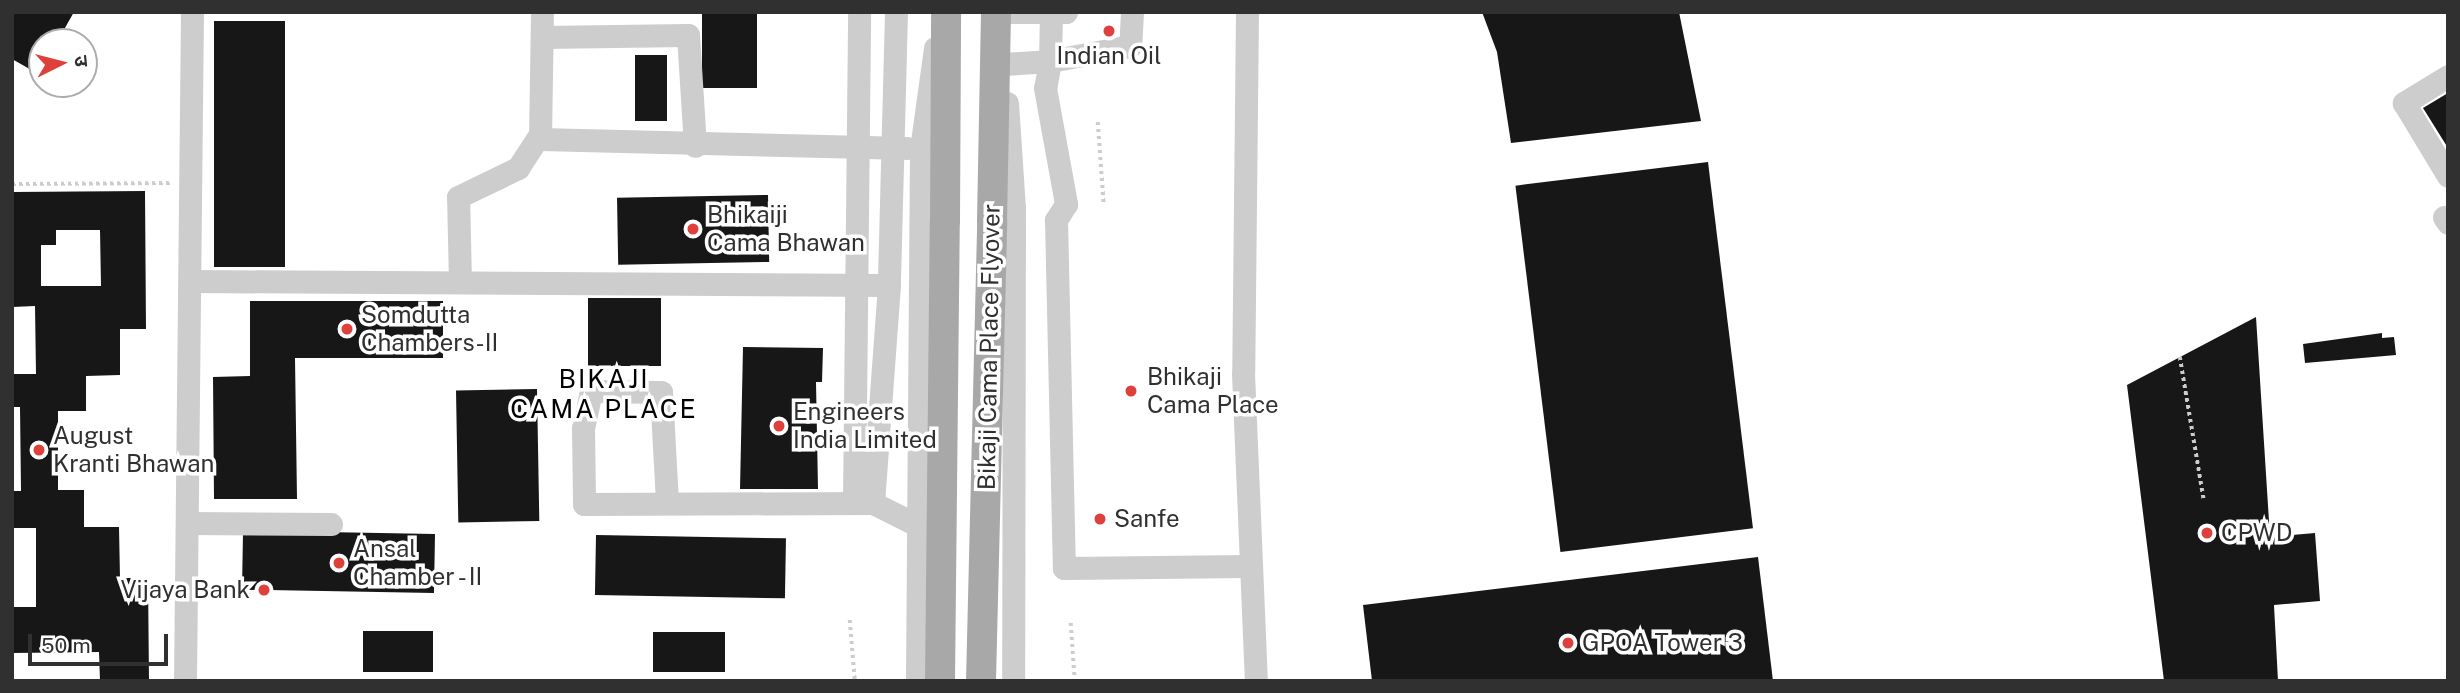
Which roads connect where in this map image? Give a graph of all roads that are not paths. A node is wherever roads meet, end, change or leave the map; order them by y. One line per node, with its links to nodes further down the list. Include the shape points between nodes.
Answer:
1 (192, 12): 22 (street)
2 (542, 12): 12 (street)
3 (859, 12): 18 (street)
4 (896, 12): 19 (street)
5 (940, 12): 20 (street)
6 (946, 12): 34 (main road, Bikaji Cama Place Flyover, bridge)
7 (998, 12): 14 (street); 35 (main road, Bikaji Cama Place Flyover, bridge)
8 (1010, 12): 11 (street)
9 (1132, 12): 13 (street, via 1134,40 1126,48)
10 (1247, 12): 31 (street, via 1243,373)
11 (1056, 13): 13 (street)
12 (542, 37): 16 (street); 17 (street, via 688,35)
13 (1049, 61): 14 (street); 31 (street, via 1045,88 1051,145 1066,204 1056,220 1064,568)
14 (1004, 64): 36 (street, via 1014,208)
15 (2448, 76): 21 (street, via 2404,103)
16 (538, 137): 17 (street); 23 (street, via 518,168 458,197)
17 (695, 146): 18 (street)
18 (858, 148): 19 (street); 24 (street)
19 (894, 148): 20 (street); 25 (street)
20 (921, 149): 30 (street)
21 (2448, 176)
22 (190, 281): 23 (street); 28 (street)
23 (460, 282): 24 (street)
24 (856, 285): 25 (street); 27 (street)
25 (889, 285): 27 (street)
26 (667, 502): 26 (street, via 584,503 583,428 591,391 661,392); 27 (street)
27 (863, 503): 30 (street)
28 (188, 523): 29 (street); 32 (street)
29 (331, 524)
30 (917, 525): 33 (street)
31 (1249, 566): 37 (street)
32 (186, 681)
33 (917, 681)
34 (940, 681)
35 (981, 681)
36 (1013, 681)
37 (1256, 681)

